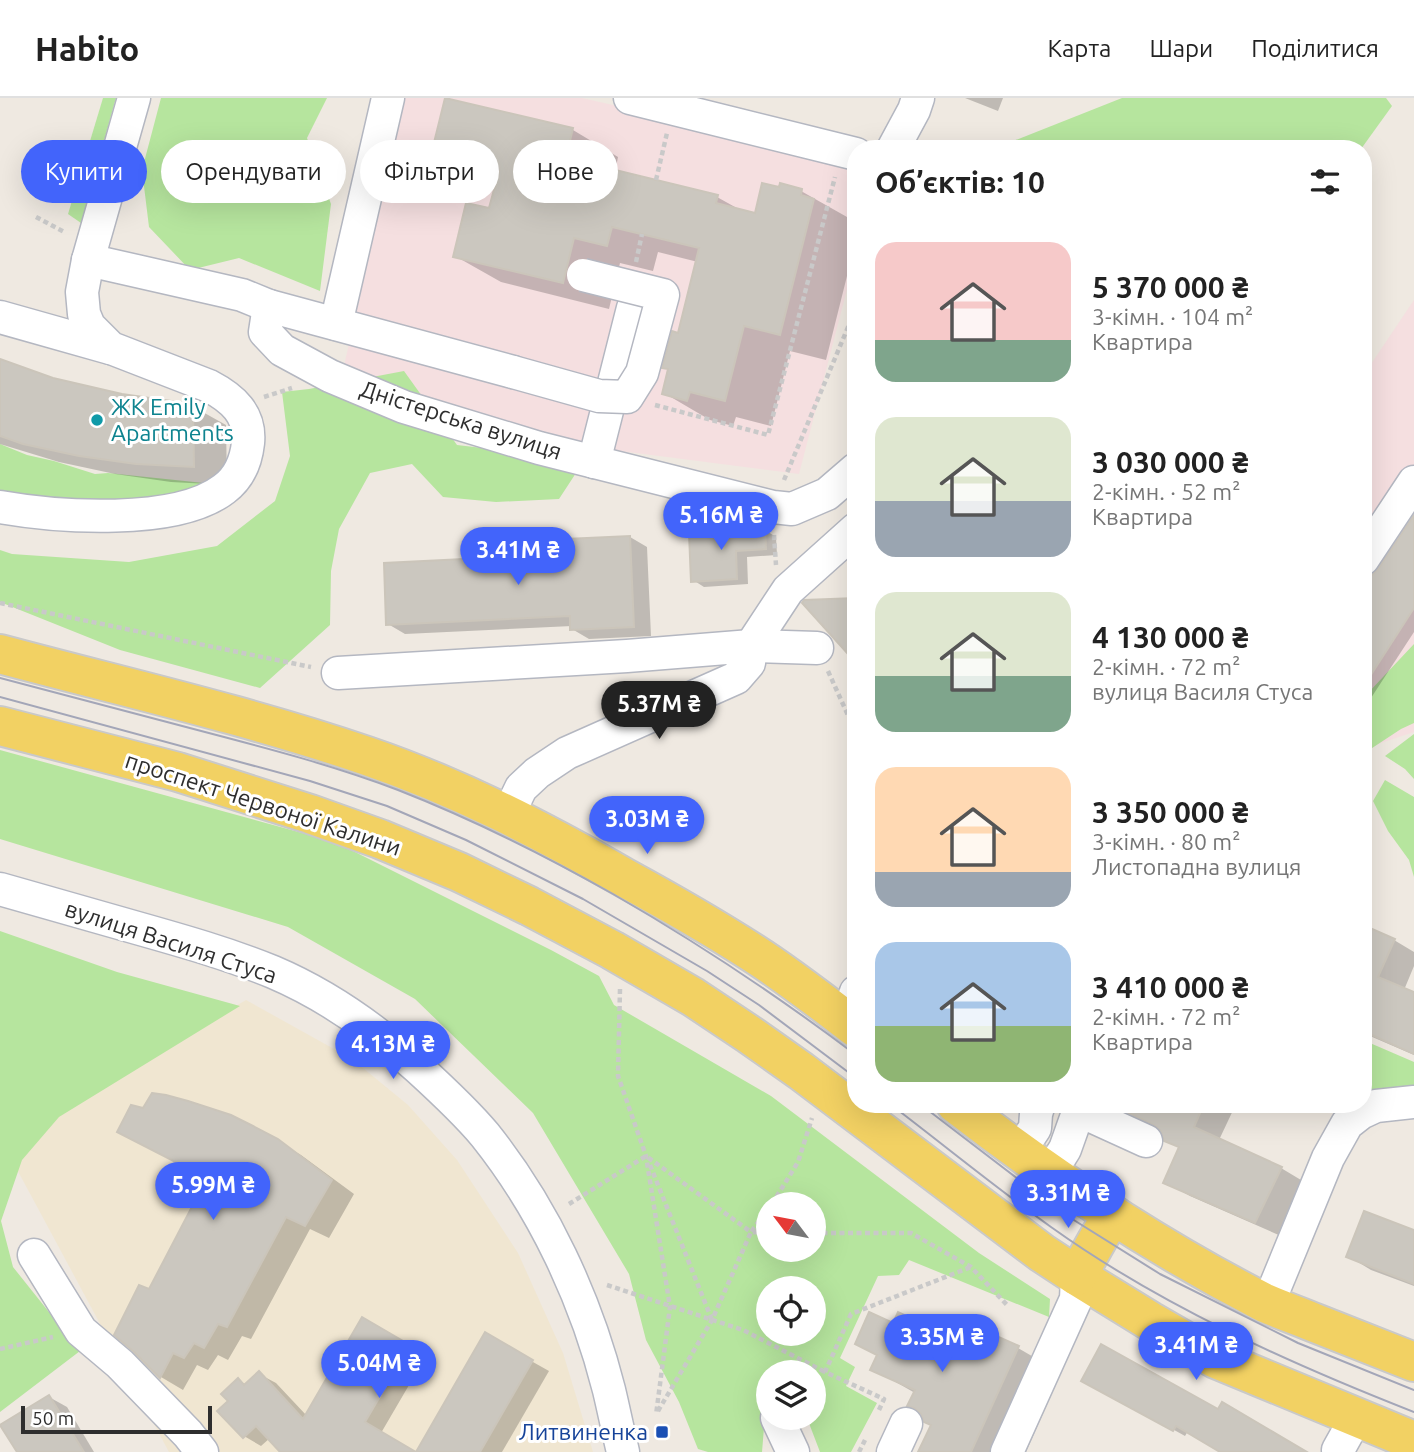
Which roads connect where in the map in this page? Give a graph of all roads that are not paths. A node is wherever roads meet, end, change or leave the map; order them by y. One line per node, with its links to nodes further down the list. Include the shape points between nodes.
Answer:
1 (134, 98): 7 (street)
2 (388, 98): 12 (street)
3 (630, 98): 6 (street)
4 (918, 98): 5 (street)
5 (898, 140)
6 (847, 152)
7 (89, 260): 9 (street, via 242,295); 13 (street, via 82,292 85,314 89,326)
8 (583, 275): 12 (street, bridge, via 663,295 642,373 627,397 599,396)
9 (269, 306): 12 (street); 14 (street, Дністерська вулиця, via 265,332 282,350 330,376 404,407)
10 (633, 308): 14 (street)
11 (0, 317): 13 (street)
12 (336, 324)
13 (111, 348): 17 (street, via 209,386 235,403 247,423 249,441 245,462 236,476 224,489 198,503 162,512 110,516)
14 (594, 462): 15 (street, Дністерська вулиця, via 773,521 827,494)
15 (847, 477)
16 (1414, 482): 19 (street)
17 (0, 508)
18 (847, 537): 20 (street, via 789,590)
19 (1372, 545)
20 (751, 646): 21 (street); 23 (street); 25 (street, via 749,663 736,678 567,753 537,773 520,788)
21 (817, 648)
22 (0, 654): 25 (main road, via 303,735 381,761)
23 (338, 673)
24 (0, 726): 29 (main road, проспект Червоної Калини, via 178,772 310,814 448,868 529,906 682,990)
25 (508, 815): 27 (main road, via 682,909)
26 (0, 889): 47 (street, вулиця Василя Стуса, via 191,943 273,972 348,1013 449,1096 516,1177 544,1221 583,1309)
27 (847, 1010)
28 (1414, 1102): 30 (street)
29 (847, 1106)
30 (1372, 1108)
31 (857, 1113): 41 (main road, проспект Червоної Калини)
32 (968, 1113): 38 (main road)
33 (1036, 1113): 38 (street)
34 (1078, 1113): 38 (street, via 1065,1149)
35 (1092, 1113): 37 (street)
36 (1361, 1113): 42 (street, via 1347,1124 1328,1158)
37 (1146, 1141)
38 (1034, 1163): 39 (main road)
39 (1113, 1215): 41 (main road); 42 (main road)
40 (34, 1255): 46 (street, via 81,1331 120,1364)
41 (1077, 1276): 45 (main road, проспект Червоної Калини, via 1345,1433); 49 (street, via 1076,1299)
42 (1268, 1304): 43 (main road)
43 (1414, 1362)
44 (783, 1430): 48 (street)
45 (1414, 1441)
46 (202, 1452)
47 (623, 1452)
48 (793, 1452)
49 (1007, 1452)

